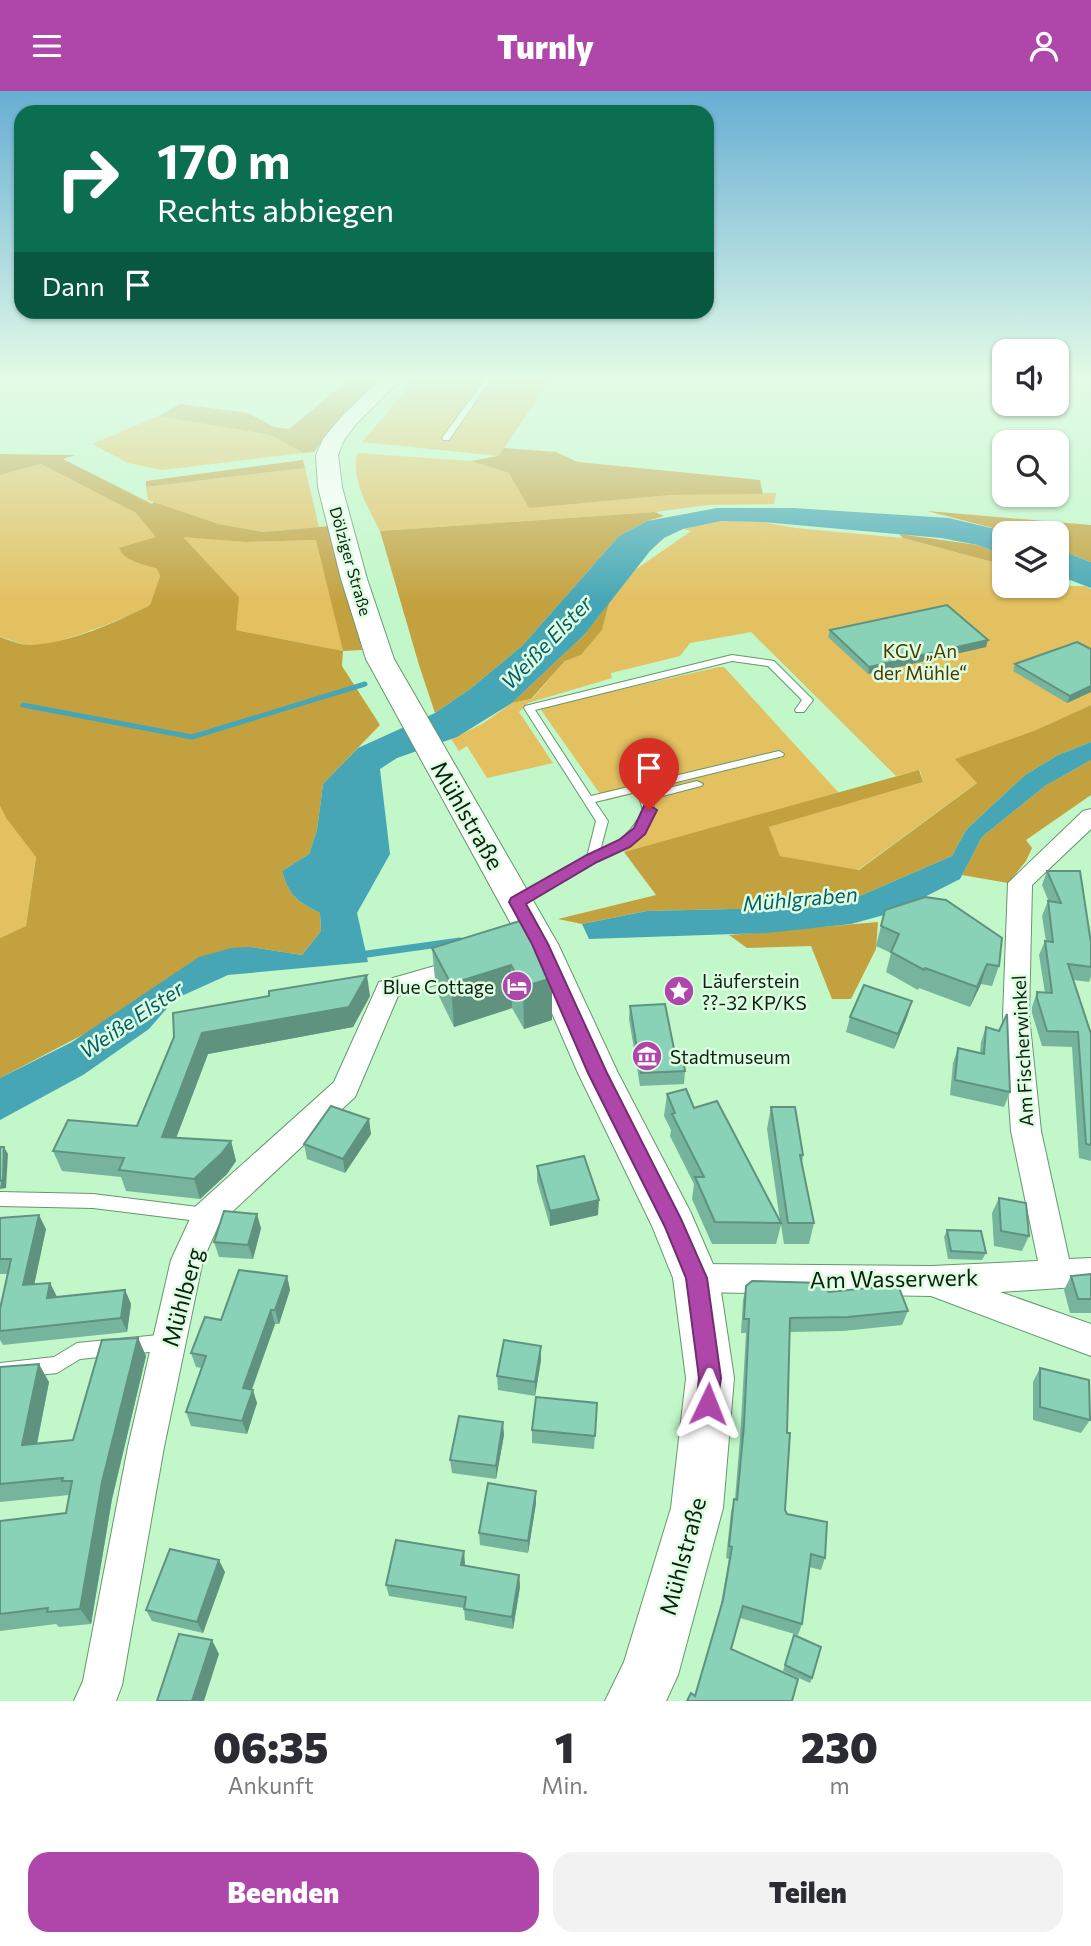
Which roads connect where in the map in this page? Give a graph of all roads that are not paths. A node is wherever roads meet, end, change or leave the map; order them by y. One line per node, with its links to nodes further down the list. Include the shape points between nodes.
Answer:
1 (328, 453): 3 (street, Dölziger Straße, via 354,579 380,659)
2 (800, 710): 6 (lane, via 808,700 771,663 732,658 529,708)
3 (413, 718): 9 (street, Mühlstraße)
4 (779, 754): 6 (lane)
5 (696, 784): 8 (lane, via 645,797 649,810 640,831)
6 (589, 800): 8 (lane, via 602,821)
7 (1091, 816): 13 (street, Am Fischerwinkel, via 1020,883 1016,1016 1024,1119)
8 (592, 859): 9 (lane)
9 (517, 902): 10 (street, Mühlstraße)
10 (515, 952): 12 (street, Mühlberg, via 388,989 345,1089); 15 (street, Mühlstraße, via 598,1073)
11 (0, 1199): 12 (lane, via 93,1201)
12 (207, 1215): 18 (street, Mühlberg, via 187,1260)
13 (1056, 1272): 14 (street, Am Wasserwerk); 16 (street, Am Wasserwerk)
14 (1091, 1272)
15 (696, 1278): 16 (street, Am Wasserwerk); 21 (street, Mühlstraße, via 710,1378 697,1509 649,1675)
16 (932, 1281): 17 (street)
17 (1091, 1340)
18 (169, 1342): 19 (lane, via 77,1351 57,1365); 20 (street, Mühlberg, via 102,1685)
19 (0, 1371)
20 (94, 1701)
21 (634, 1701)

